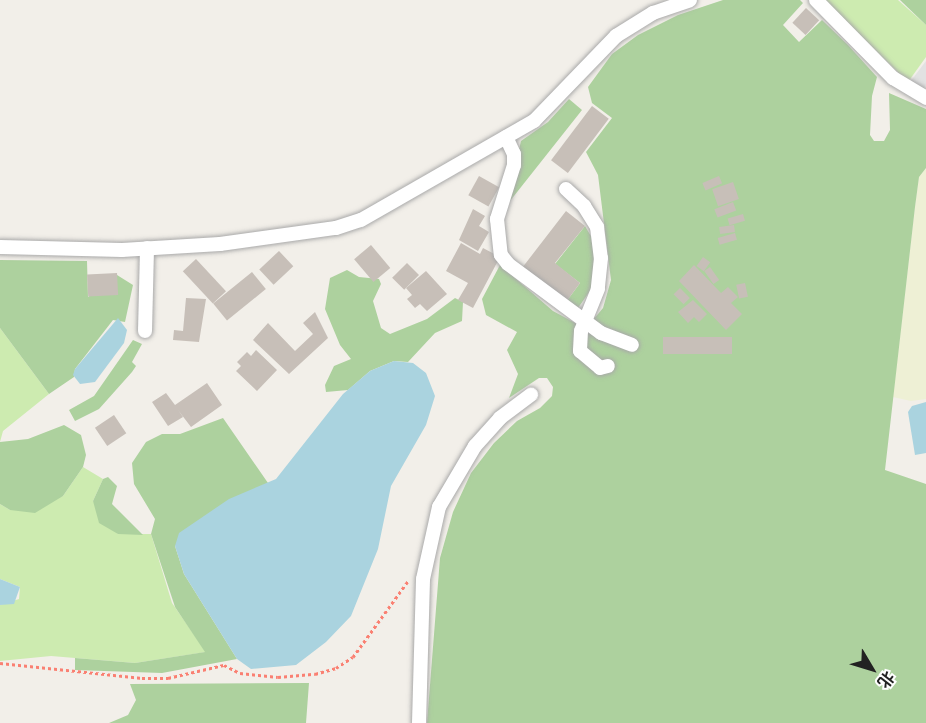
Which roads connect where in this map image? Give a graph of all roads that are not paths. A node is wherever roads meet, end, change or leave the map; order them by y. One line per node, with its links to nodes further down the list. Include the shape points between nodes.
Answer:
1 (690, 0): 4 (street, via 653,13 616,36 534,121)
2 (816, 0): 3 (street, via 893,78)
3 (926, 98)
4 (506, 137): 7 (street, via 406,197 336,228 220,244); 8 (street, via 514,154 514,165 497,219 501,255)
5 (566, 189): 8 (street, via 584,206 597,227 601,258 598,290)
6 (0, 247): 7 (street)
7 (147, 249): 9 (street)
8 (585, 320): 10 (street, via 601,333); 11 (street, via 580,351 600,368)
9 (145, 331)
10 (632, 345)
11 (608, 366)
12 (531, 395): 13 (street, via 500,418 456,474 439,507 425,566)
13 (419, 723)

